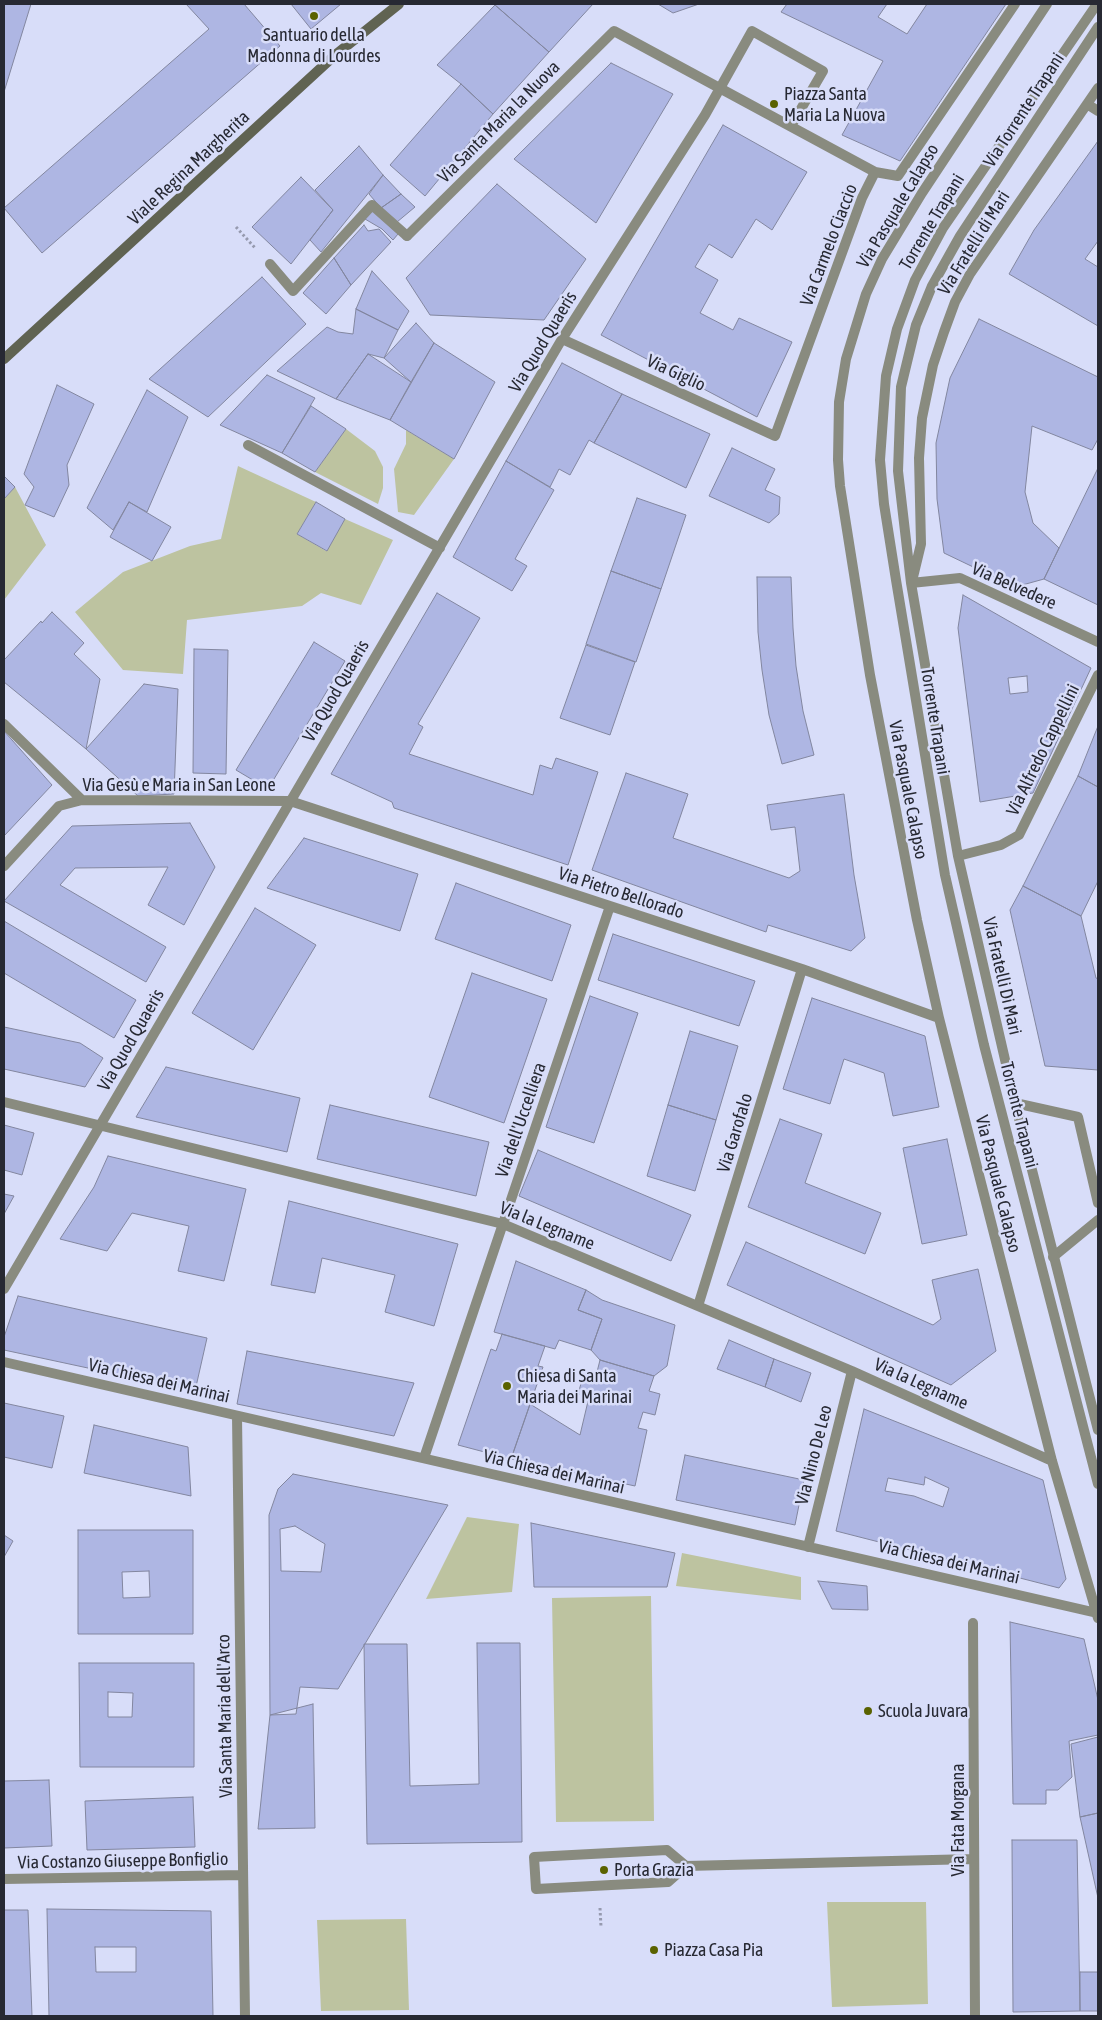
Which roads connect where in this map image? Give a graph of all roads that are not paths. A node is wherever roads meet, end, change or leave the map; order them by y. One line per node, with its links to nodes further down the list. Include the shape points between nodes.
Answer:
1 (398, 4): 14 (main road, Viale Regina Margherita, via 334,56)
2 (1015, 4): 11 (street, Via Carmelo Ciaccio, via 898,176)
3 (1047, 4): 28 (street, Via Pasquale Calapso, via 882,259 851,339 839,402 840,486 870,675)
4 (1096, 4): 44 (street, Torrente Trapani, via 943,228 915,280 897,329 886,376 880,460 903,629 945,875 984,1045)
5 (1098, 27): 18 (street, Via Torrente Trapani, via 944,263 916,325 901,387 898,441 899,494)
6 (721, 88): 10 (street); 10 (street, Via Quod Quaeris, via 752,31 823,71); 12 (street, Via Santa Maria la Nuova, via 614,31 406,236 372,205 293,291); 13 (street, Via Quod Quaeris)
7 (1098, 88): 8 (street, Via Fratelli di Mari)
8 (1087, 104): 9 (street); 18 (street, Via Fratelli di Mari, via 970,274 955,302 933,365 922,418 920,544)
9 (1098, 111)
10 (792, 126): 11 (street)
11 (875, 172): 15 (street, Via Carmelo Ciaccio, via 862,198)
12 (270, 264)
13 (562, 339): 15 (street, Via Giglio); 17 (street, Via Quod Quaeris)
14 (4, 359)
15 (775, 436)
16 (248, 445): 17 (street)
17 (440, 548): 23 (street, Via Quod Quaeris)
18 (911, 582): 19 (street, Via Belvedere, via 960,578); 24 (street, Via Fratelli Di Mari)
19 (1098, 642)
20 (1098, 675): 24 (street, Via Alfredo Cappellini, via 1019,835 1001,846)
21 (4, 724): 22 (street)
22 (82, 800): 23 (street, Via Gesù e Maria in San Leone); 25 (street, Via Gesù e Maria in San Leone, via 59,806)
23 (290, 801): 26 (street, Via Pietro Bellorado); 31 (street, Via Quod Quaeris)
24 (958, 856): 30 (street, Via Fratelli Di Mari)
25 (4, 866)
26 (610, 906): 27 (street, Via Pietro Bellorado); 34 (street, Via dell'Uccelliera)
27 (802, 969): 28 (street, Via Pietro Bellorado); 37 (street, Via Garofalo)
28 (939, 1018): 43 (street, Via Pasquale Calapso)
29 (4, 1102): 31 (street, Via la Legname)
30 (1015, 1103): 32 (street, via 1078,1117); 35 (street, Via Fratelli Di Mari)
31 (100, 1125): 34 (street, Via la Legname); 36 (street, Via Quod Quaeris)
32 (1098, 1203)
33 (1098, 1220): 35 (street)
34 (503, 1224): 37 (street, Via la Legname); 42 (street, Via dell'Uccelliera)
35 (1053, 1257): 41 (street, Via Fratelli Di Mari)
36 (4, 1289)
37 (698, 1306): 39 (street, Via la Legname)
38 (4, 1362): 40 (street, Via Chiesa dei Marinai)
39 (852, 1371): 43 (street, Via la Legname); 45 (street, Via Nino De Leo)
40 (237, 1416): 42 (street, Via Chiesa dei Marinai); 50 (street, Via Santa Maria dell'Arco)
41 (1098, 1430)
42 (424, 1458): 45 (street, Via Chiesa dei Marinai)
43 (1052, 1461): 46 (street, Via Pasquale Calapso)
44 (1098, 1484)
45 (808, 1547): 46 (street, Via Chiesa dei Marinai)
46 (1098, 1615)
47 (973, 1623): 48 (street, Via Fata Morgana)
48 (974, 1859): 49 (street); 53 (street, Via Fata Morgana)
49 (686, 1866): 49 (street, via 666,1850 534,1857 536,1889 668,1882)
50 (243, 1875): 51 (street, Via Costanzo Giuseppe Bonfiglio); 52 (street, Via Santa Maria dell'Arco)
51 (4, 1879)
52 (245, 2016)
53 (975, 2016)

